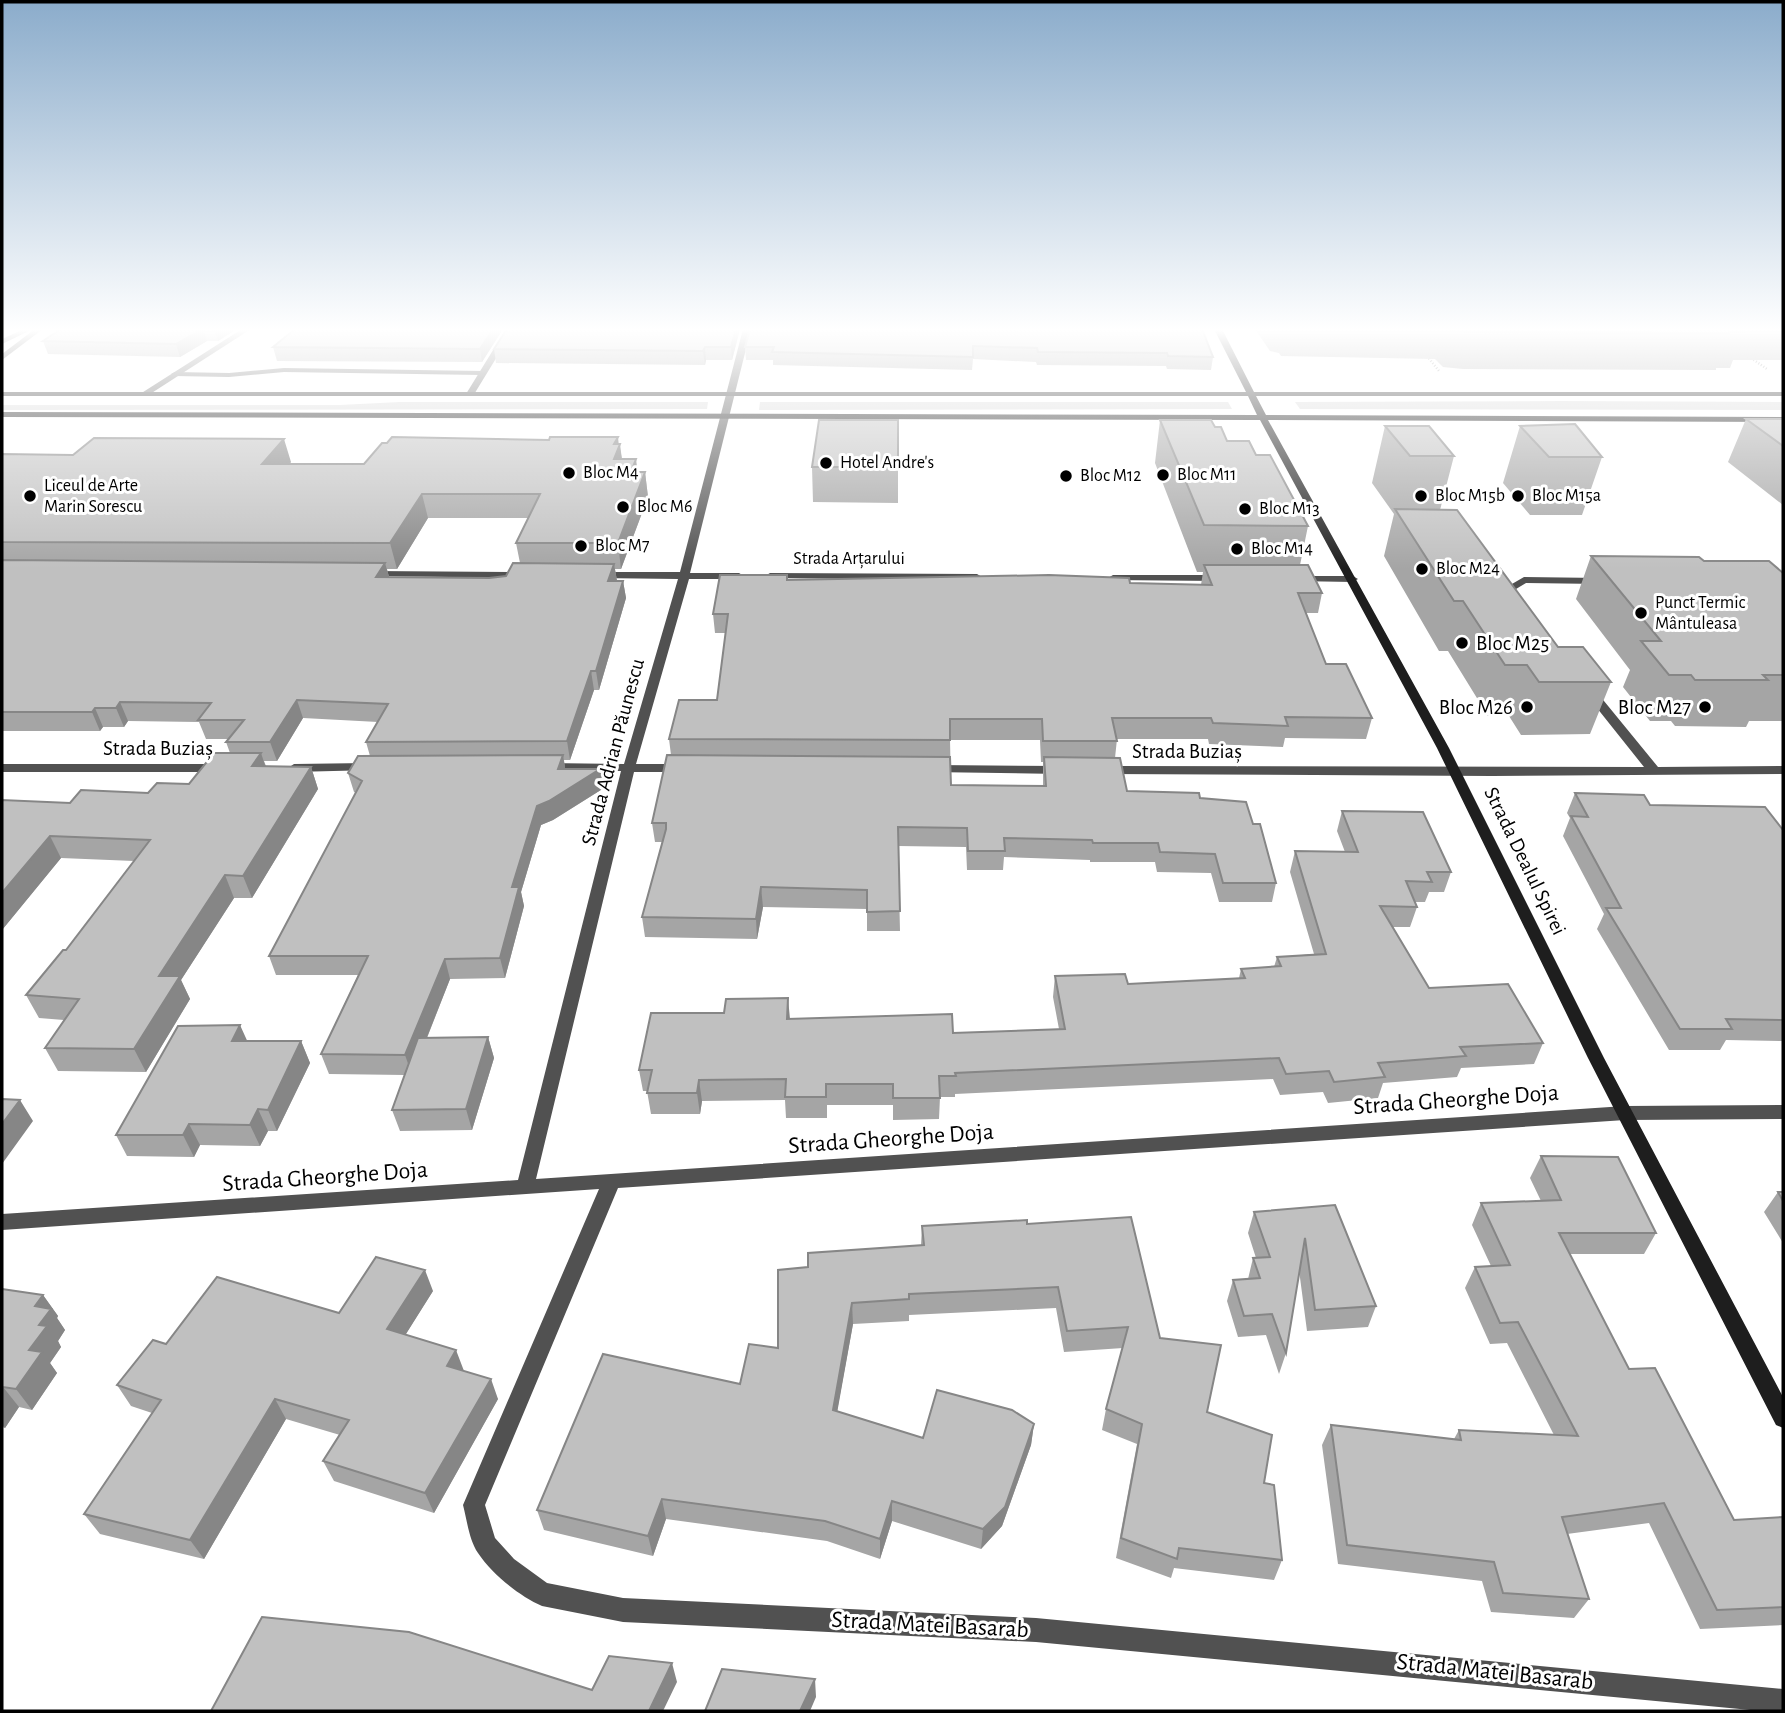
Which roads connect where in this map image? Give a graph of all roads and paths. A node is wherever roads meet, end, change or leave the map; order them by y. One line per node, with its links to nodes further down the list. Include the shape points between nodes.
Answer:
1 (727, 409): 4 (street, Strada Adrian Păunescu)
2 (1259, 409): 5 (main road, Strada Dealul Spirei)
3 (2, 416): 4 (main road)
4 (725, 417): 5 (main road); 10 (street, Strada Adrian Păunescu)
5 (1264, 418): 6 (main road); 17 (main road, Strada Dealul Spirei)
6 (1783, 419)
7 (355, 574): 8 (street)
8 (534, 575)
9 (590, 575): 10 (street)
10 (684, 576): 11 (street); 21 (street, Strada Adrian Păunescu)
11 (750, 576)
12 (764, 576): 13 (street, Strada Arțarului)
13 (983, 577)
14 (1106, 578): 15 (street)
15 (1230, 578)
16 (1284, 579): 17 (street)
17 (1353, 579): 31 (main road, Strada Dealul Spirei)
18 (1619, 581): 19 (street, via 1524,580 1510,588)
19 (1526, 615)
20 (1586, 688): 30 (street)
21 (629, 766): 23 (street); 27 (street); 35 (street, Strada Adrian Păunescu)
22 (388, 767): 26 (street)
23 (526, 767)
24 (2, 768): 25 (street, Strada Buziaș)
25 (236, 768)
26 (278, 768)
27 (692, 768)
28 (913, 769): 31 (street, Strada Buziaș)
29 (1783, 770): 30 (street, Strada Buziaș)
30 (1654, 771): 31 (street, Strada Buziaș)
31 (1455, 772): 33 (main road, Strada Dealul Spirei)
32 (1783, 1112): 33 (street, Strada Gheorghe Doja)
33 (1625, 1113): 34 (street, Strada Gheorghe Doja); 37 (main road, Strada Dealul Spirei)
34 (611, 1182): 35 (street, Strada Gheorghe Doja); 38 (street, Strada Matei Basarab, via 474,1505 485,1544 542,1594 623,1610 1036,1630)
35 (525, 1188): 36 (street, Strada Gheorghe Doja)
36 (2, 1223)
37 (1783, 1418)
38 (1783, 1701)

